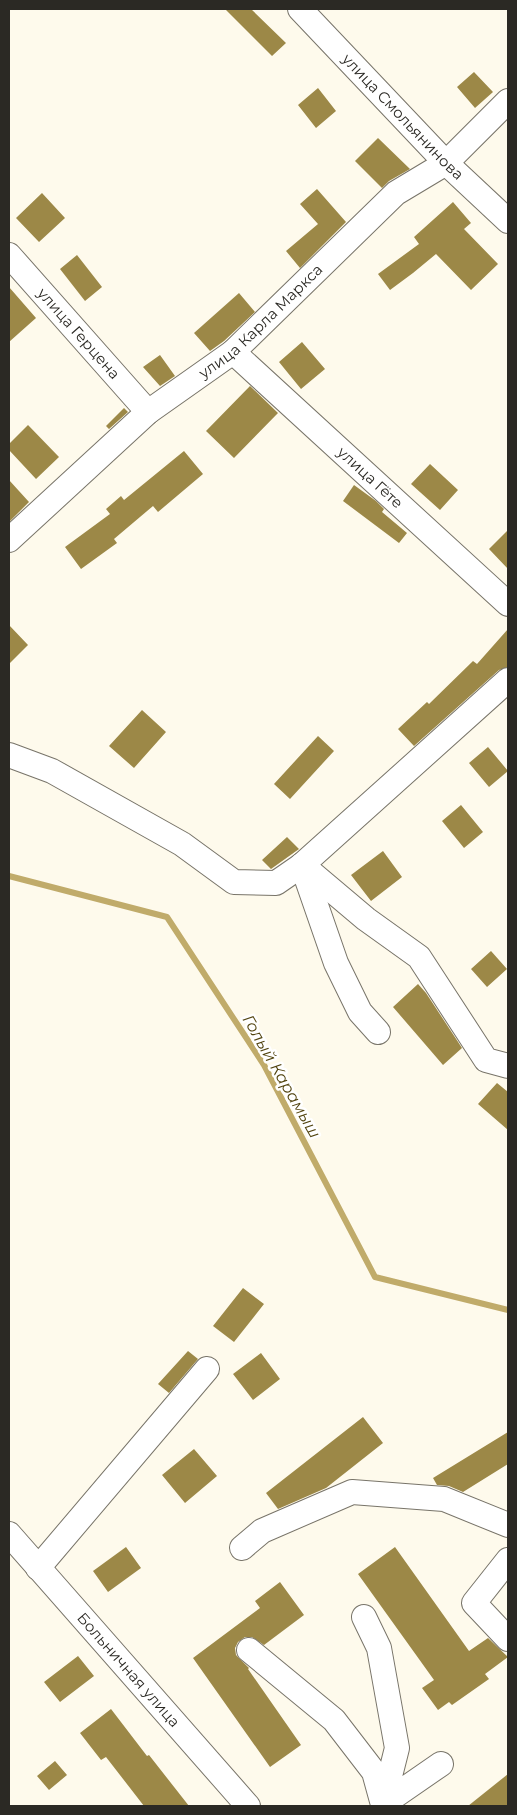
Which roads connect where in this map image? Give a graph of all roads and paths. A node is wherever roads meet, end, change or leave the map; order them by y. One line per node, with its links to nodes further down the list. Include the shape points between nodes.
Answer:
1 (300, 9): 3 (street, улица Смольянинова)
2 (508, 101): 3 (street, улица Карла Маркса)
3 (446, 163): 4 (street, улица Смольянинова); 6 (street, улица Карла Маркса, via 396,193)
4 (508, 221)
5 (9, 255): 7 (street, улица Герцена)
6 (233, 352): 7 (street, улица Карла Маркса); 9 (street, улица Гёте)
7 (148, 412): 8 (street, улица Карла Маркса)
8 (9, 540)
9 (508, 604)
10 (508, 680): 12 (street)
11 (9, 755): 12 (street, via 52,771 182,844 234,882 276,883)
12 (302, 866): 13 (street, via 336,963 360,1012); 14 (street, via 366,919 419,957 486,1060)
13 (378, 1032)
14 (508, 1066)
15 (208, 1370): 20 (street)
16 (508, 1525): 18 (street, via 444,1499 352,1492 262,1531)
17 (11, 1540): 20 (street, Больничная улица)
18 (242, 1548)
19 (508, 1560): 22 (street, via 474,1603)
20 (38, 1568): 26 (street, Больничная улица)
21 (364, 1618): 25 (street, via 379,1648 396,1748)
22 (508, 1639)
23 (249, 1650): 25 (street, via 334,1720 374,1772)
24 (441, 1764): 25 (street)
25 (382, 1805)
26 (248, 1806)

